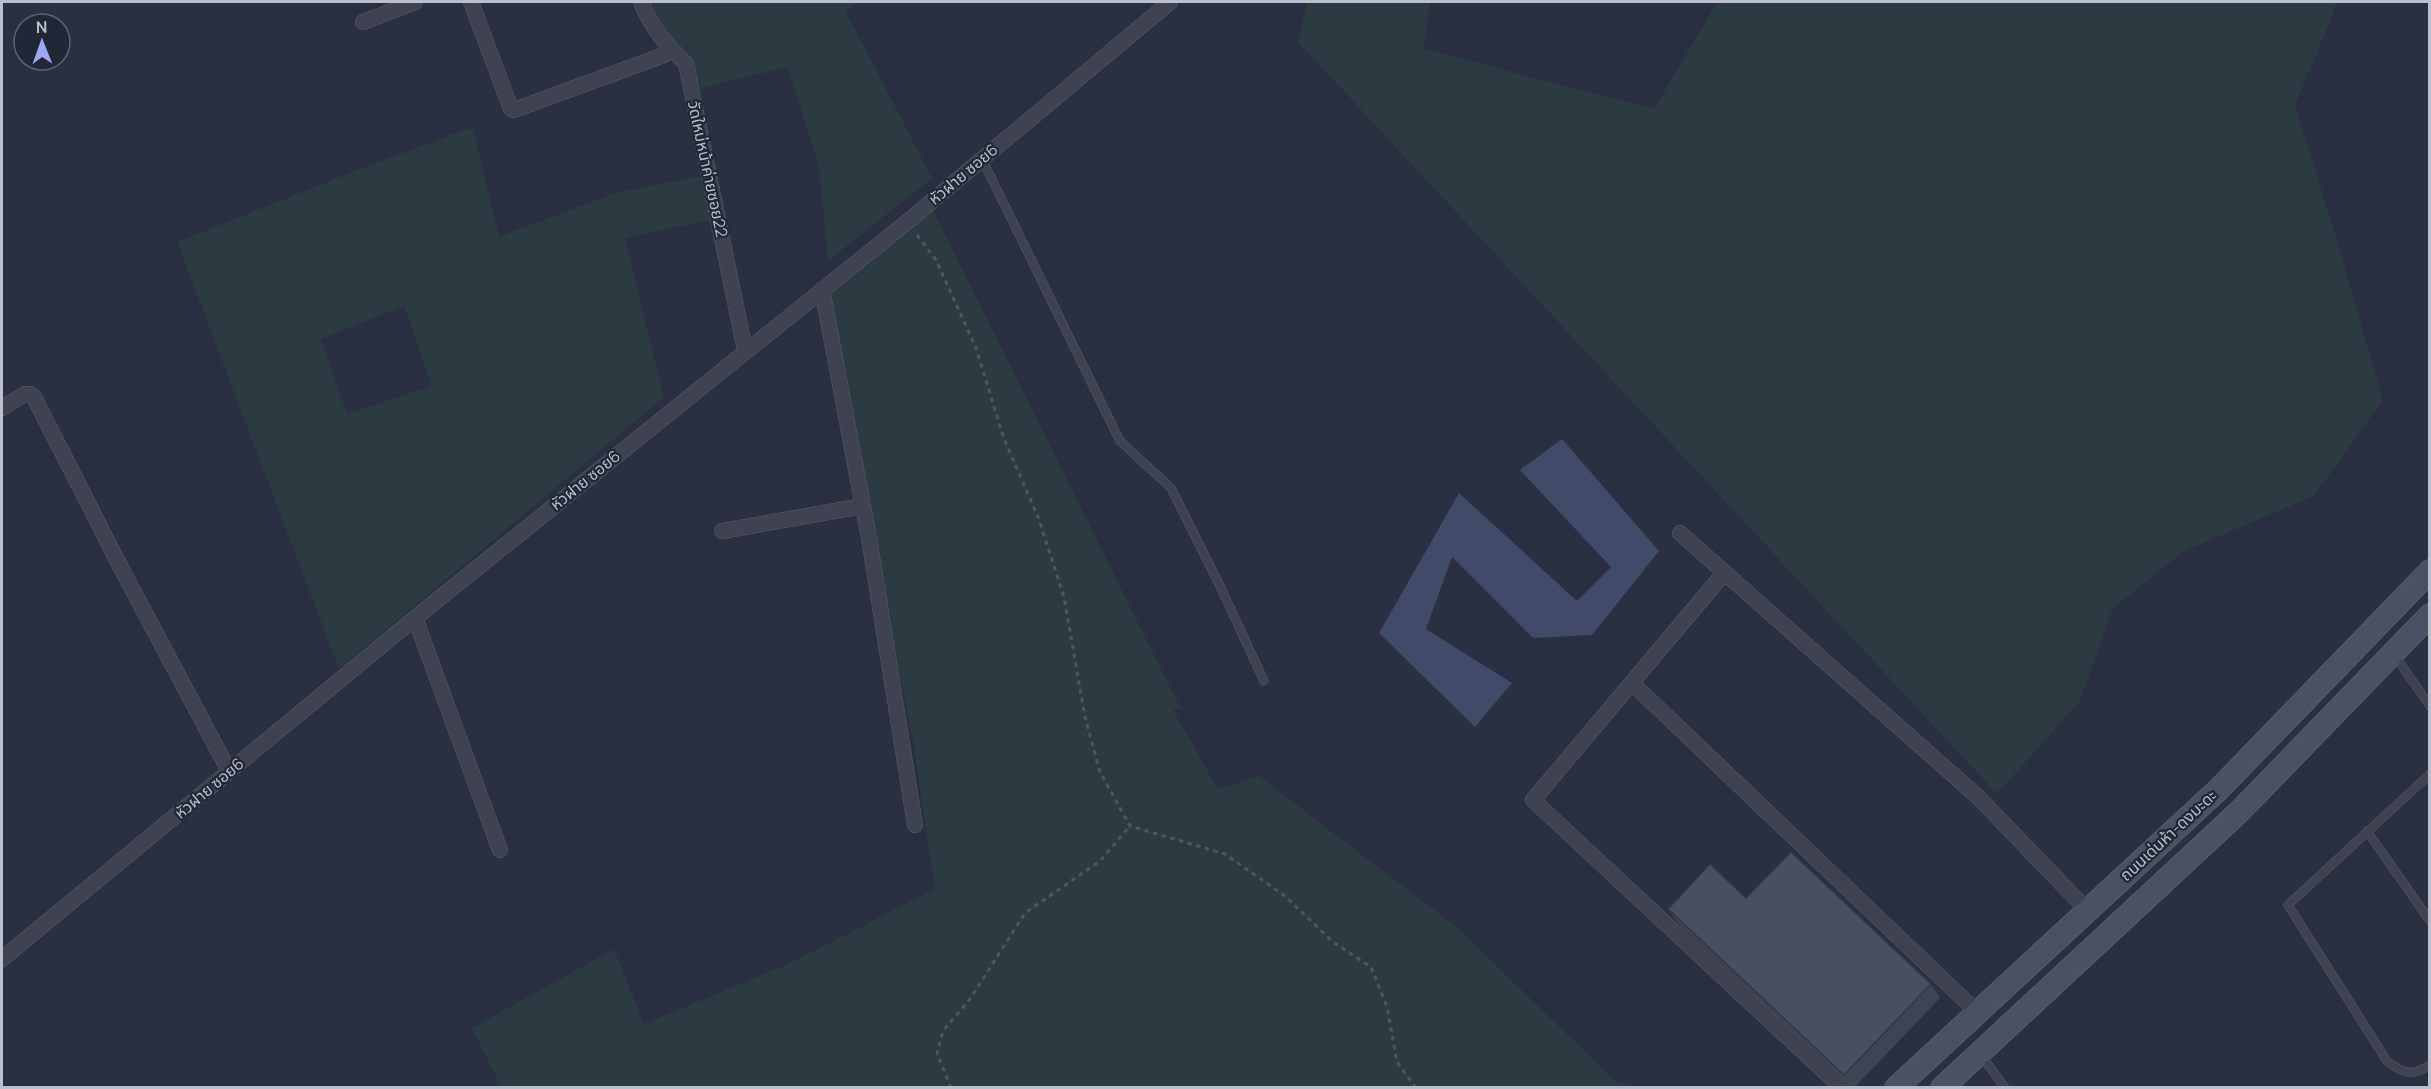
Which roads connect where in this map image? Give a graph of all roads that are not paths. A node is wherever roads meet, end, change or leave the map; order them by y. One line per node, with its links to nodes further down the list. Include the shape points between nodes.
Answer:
1 (415, 2): 5 (street)
2 (471, 2): 6 (street, via 514,110 664,56)
3 (641, 2): 6 (street, วัดใหม่หน้าค่ายซอย22, via 652,27)
4 (1170, 2): 7 (street, หัวฝาย ซอย6)
5 (363, 22)
6 (669, 48): 9 (street, วัดใหม่หน้าค่ายซอย22, via 686,64)
7 (982, 159): 8 (street, หัวฝาย ซอย6); 19 (lane, via 1120,441 1171,488)
8 (822, 289): 9 (street, หัวฝาย ซอย6); 11 (street)
9 (746, 350): 17 (street, หัวฝาย ซอย6)
10 (2, 408): 22 (street, via 25,394 34,397)
11 (863, 506): 12 (street); 24 (street)
12 (722, 531)
13 (1680, 533): 15 (street)
14 (2430, 571): 27 (main road, ถนนเด่นห้า-ดงมะดะ, via 2219,789)
15 (1725, 572): 20 (street); 27 (street, via 1978,797)
16 (2430, 615): 18 (main road, ถนนเด่นห้า-ดงมะดะ)
17 (415, 618): 22 (street, หัวฝาย ซอย6); 26 (street)
18 (2393, 653): 21 (lane); 32 (main road, ถนนเด่นห้า-ดงมะดะ, via 2240,811)
19 (1264, 681)
20 (1632, 683): 31 (street); 35 (street, via 1533,800)
21 (2430, 706)
22 (229, 771): 29 (street, หัวฝาย ซอย6)
23 (2430, 774): 25 (lane)
24 (915, 825)
25 (2367, 831): 28 (lane); 34 (lane, via 2288,905 2387,1061 2408,1073)
26 (500, 850)
27 (2087, 910): 30 (main road, ถนนเด่นห้า-ดงมะดะ)
28 (2430, 921)
29 (2, 959)
30 (1998, 992): 31 (main road, ถนนเด่นห้า-ดงมะดะ); 32 (main road)
31 (1977, 1012): 36 (main road, ถนนเด่นห้า-ดงมะดะ)
32 (2021, 1014): 33 (main road, ถนนเด่นห้า-ดงมะดะ)
33 (1979, 1053): 37 (main road, ถนนเด่นห้า-ดงมะดะ); 38 (lane)
34 (2430, 1065)
35 (1842, 1088)
36 (1896, 1088)
37 (1942, 1088)
38 (2005, 1088)

